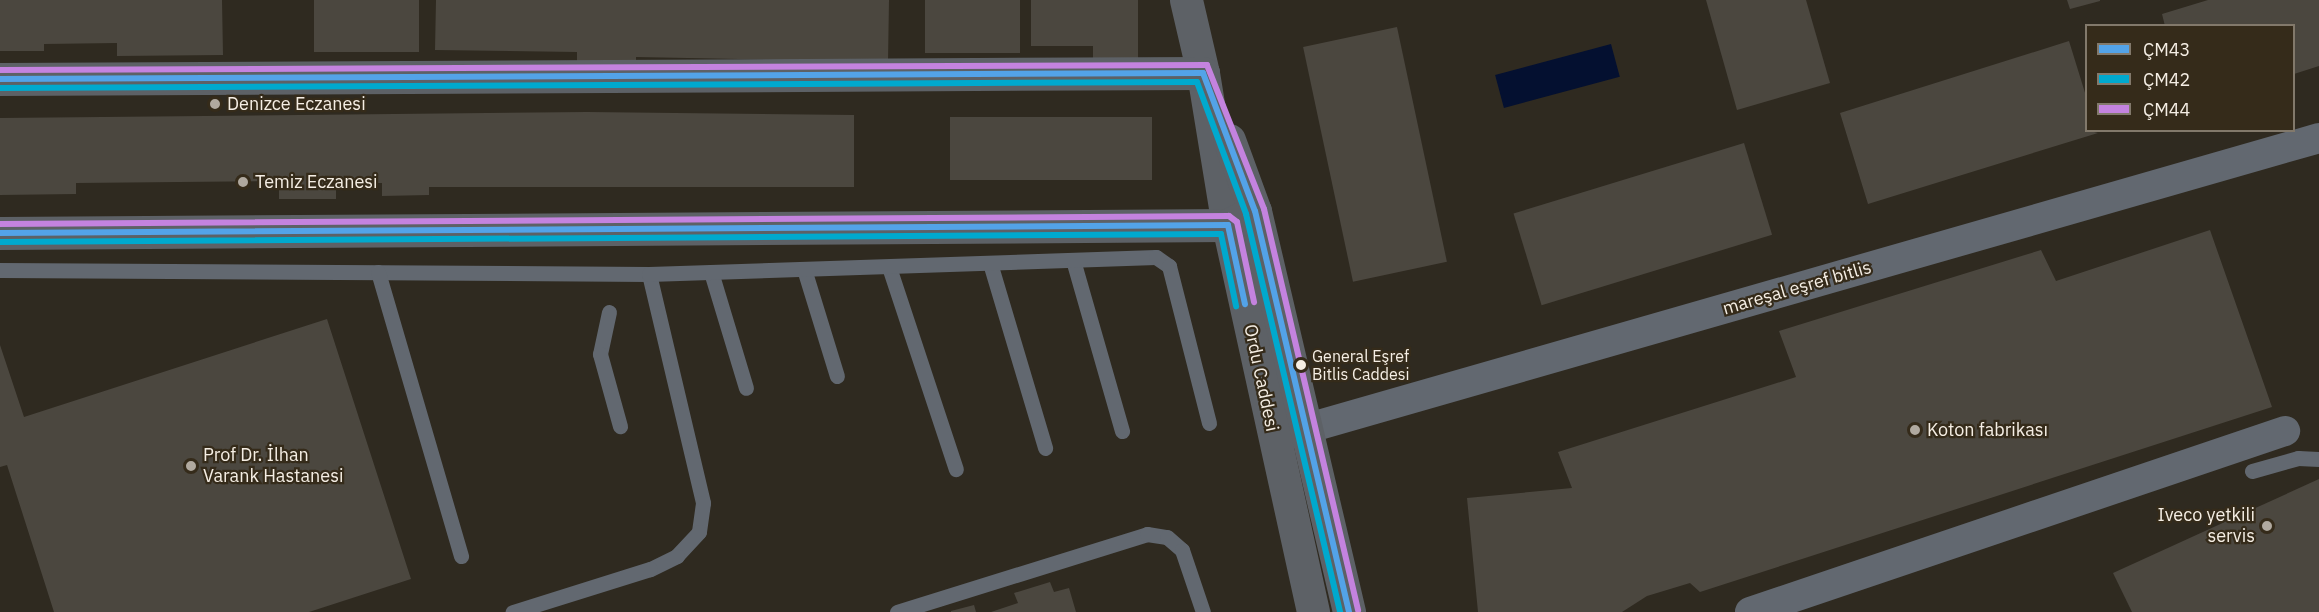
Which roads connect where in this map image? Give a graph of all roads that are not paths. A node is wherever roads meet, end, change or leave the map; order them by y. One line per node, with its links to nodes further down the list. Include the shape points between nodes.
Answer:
1 (1185, 0): 2 (main road, Ordu Caddesi)
2 (1203, 73): 3 (main road); 5 (main road, Ordu Caddesi)
3 (0, 79)
4 (2319, 138): 22 (street, mareşal eşref bitlis)
5 (1241, 218): 6 (main road); 22 (main road, Ordu Caddesi)
6 (0, 233)
7 (1073, 260): 8 (lane); 18 (lane, via 1156,257 1169,266); 20 (lane)
8 (990, 263): 9 (lane); 23 (lane)
9 (889, 267): 10 (lane); 25 (lane)
10 (804, 269): 13 (lane); 16 (lane)
11 (0, 270): 12 (lane)
12 (378, 272): 14 (lane); 27 (lane)
13 (711, 272): 14 (lane); 17 (lane)
14 (649, 274): 28 (lane, via 703,504 699,532 677,556 650,569)
15 (609, 312): 19 (lane, via 600,354)
16 (837, 376)
17 (746, 388)
18 (1209, 423)
19 (620, 426)
20 (1122, 430)
21 (2284, 431): 33 (street)
22 (1289, 433): 31 (main road, Ordu Caddesi); 32 (main road, Ordu Caddesi)
23 (1045, 448)
24 (2319, 459): 26 (lane, via 2298,458)
25 (956, 469)
26 (2252, 471)
27 (461, 556)
28 (513, 612)
29 (897, 612): 30 (lane, via 1157,534 1182,550)
30 (1203, 612)
31 (1313, 612)
32 (1349, 612)
33 (1750, 612)

